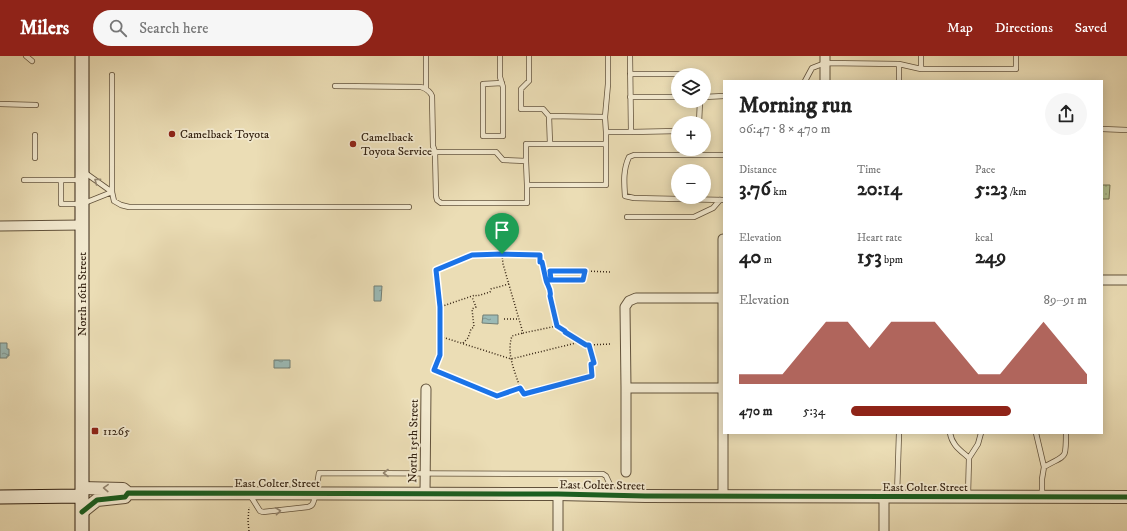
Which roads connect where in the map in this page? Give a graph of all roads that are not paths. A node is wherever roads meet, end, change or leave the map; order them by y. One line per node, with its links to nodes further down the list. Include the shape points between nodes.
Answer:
1 (26, 56): 11 (lane)
2 (82, 56): 43 (main road, North 16th Street)
3 (426, 56): 22 (lane)
4 (500, 56): 20 (lane)
5 (529, 56): 29 (lane, via 528,81 521,89 522,109 543,109)
6 (608, 56): 30 (lane)
7 (630, 56): 14 (lane)
8 (921, 56): 13 (lane)
9 (1016, 56): 13 (lane, via 1016,69)
10 (825, 60): 12 (lane); 17 (lane, via 812,68); 18 (street)
11 (32, 61)
12 (899, 64): 13 (lane); 19 (lane)
13 (921, 69)
14 (630, 74): 15 (lane); 23 (lane)
15 (671, 74)
16 (112, 75): 47 (lane)
17 (806, 80)
18 (825, 80)
19 (899, 80)
20 (502, 83): 20 (lane, via 504,136 483,136 483,84)
21 (335, 86): 22 (lane)
22 (426, 89): 39 (lane, via 432,96)
23 (630, 96): 25 (lane); 35 (lane)
24 (723, 96): 26 (lane)
25 (671, 97)
26 (711, 97)
27 (0, 104): 28 (lane)
28 (36, 105)
29 (549, 116): 30 (lane); 37 (lane)
30 (605, 117): 34 (lane)
31 (1103, 129): 32 (lane)
32 (1127, 130)
33 (671, 131): 35 (lane)
34 (606, 132): 35 (lane); 38 (lane)
35 (631, 132)
36 (35, 135): 41 (lane)
37 (550, 144): 38 (lane); 42 (lane, via 526,144)
38 (606, 144): 46 (lane, via 606,185)
39 (435, 152): 42 (lane, via 496,152 503,160); 46 (lane, via 436,196 441,203 527,203)
40 (723, 154): 48 (lane, via 634,155 629,157 624,174 625,196)
41 (35, 158)
42 (526, 161): 46 (lane)
43 (82, 175): 45 (lane); 47 (lane, one-way to 43); 49 (main road, North 16th Street)
44 (24, 180): 45 (lane)
45 (61, 180): 49 (lane, via 61,204)
46 (527, 185)
47 (112, 192): 49 (lane); 50 (lane, via 114,201 129,207)
48 (722, 200): 51 (lane, via 713,208 694,217)
49 (82, 204): 52 (main road, North 16th Street)
50 (409, 207)
51 (627, 217)
52 (82, 225): 53 (street); 71 (main road, North 16th Street)
53 (0, 226)
54 (723, 239): 57 (street)
55 (1103, 280): 56 (street)
56 (1127, 280)
57 (723, 298): 58 (street); 59 (street, via 636,298 629,301 625,307)
58 (723, 348): 60 (street)
59 (626, 388): 60 (street); 69 (street)
60 (723, 388): 77 (street)
61 (426, 389): 70 (street, North 15th Street)
62 (898, 434): 80 (lane)
63 (950, 434): 67 (lane, via 953,443)
64 (981, 434): 67 (lane)
65 (1036, 434): 68 (lane)
66 (1066, 434): 68 (lane, via 1066,452 1063,458)
67 (969, 458): 81 (lane)
68 (1044, 467): 82 (lane)
69 (626, 472)
70 (425, 473): 73 (lane, one-way to 73, via 319,473); 74 (street, North 15th Street); 76 (lane, via 603,474)
71 (82, 492): 72 (street, East Colter Street, one-way to 71, via 123,489); 78 (main road, East Colter Street); 85 (main road, North 16th Street)
72 (128, 493): 84 (street, East Colter Street); 85 (street, East Colter Street, via 125,497 97,500)
73 (315, 493): 74 (street, East Colter Street); 84 (street, East Colter Street); 84 (lane, one-way to 73, via 263,512 308,507 315,500)
74 (425, 493): 75 (street, East Colter Street)
75 (558, 494): 76 (street, East Colter Street); 87 (street)
76 (615, 495): 77 (street, East Colter Street)
77 (723, 496): 79 (street, East Colter Street)
78 (0, 497)
79 (884, 497): 80 (street, East Colter Street); 88 (street)
80 (897, 497): 81 (street, East Colter Street)
81 (968, 497): 82 (street, East Colter Street)
82 (1042, 497): 83 (street, East Colter Street)
83 (1127, 497)
84 (249, 498)
85 (82, 512): 86 (main road, North 16th Street)
86 (82, 531)
87 (558, 531)
88 (884, 531)

